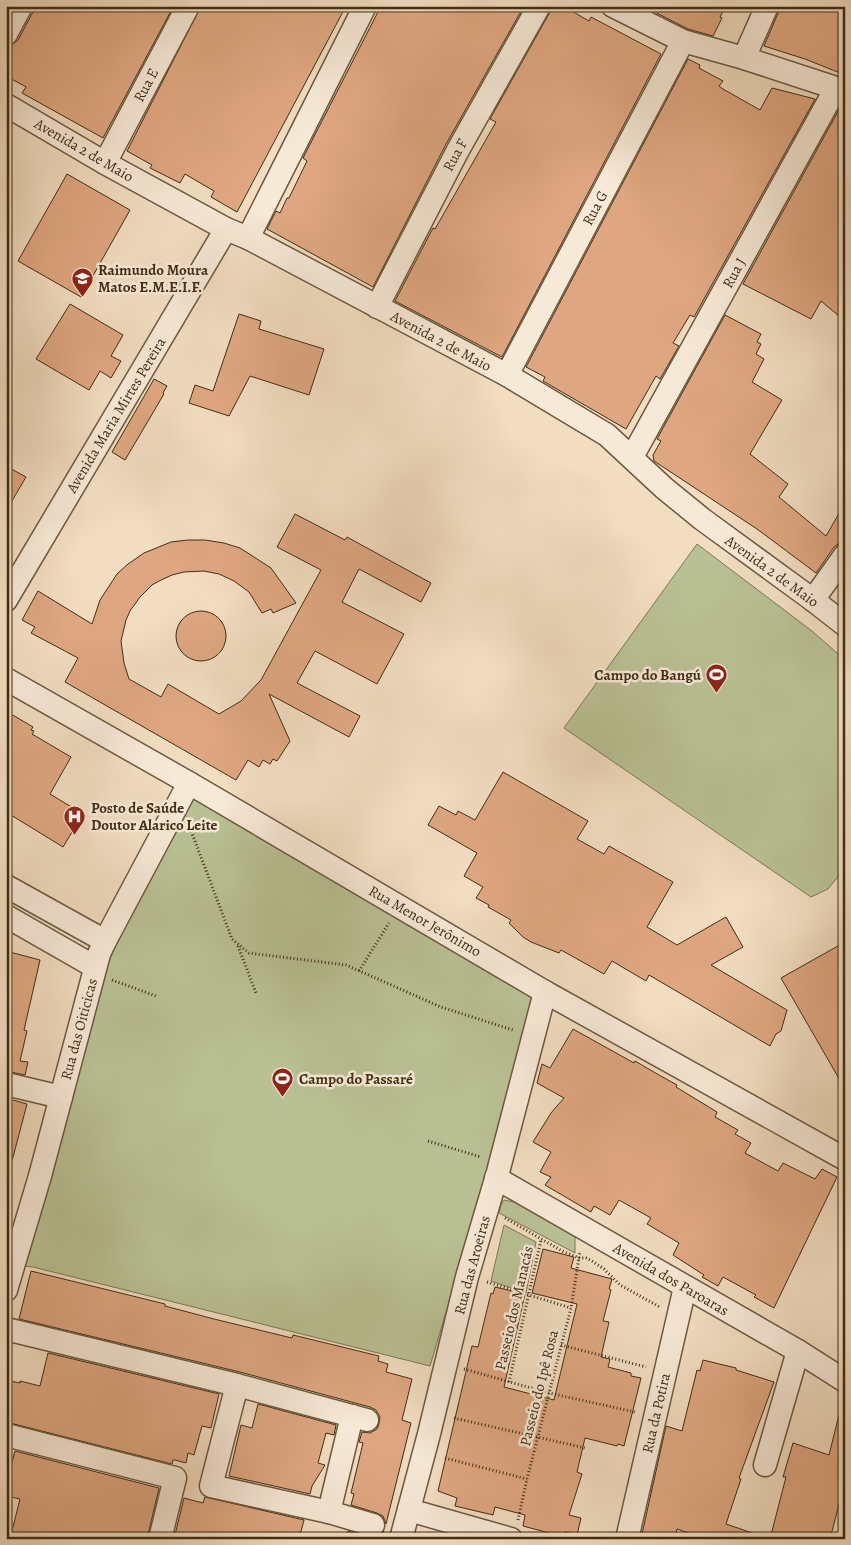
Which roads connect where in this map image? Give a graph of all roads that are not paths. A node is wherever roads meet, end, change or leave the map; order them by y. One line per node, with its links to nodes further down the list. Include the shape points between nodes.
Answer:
1 (21, 6): 7 (street)
2 (188, 6): 12 (street, Rua E)
3 (365, 6): 14 (street)
4 (539, 6): 15 (street, Rua F, via 458,150)
5 (613, 6): 8 (street)
6 (767, 6): 9 (street)
7 (6, 34)
8 (684, 41): 9 (street); 16 (street, Rua G)
9 (744, 58): 10 (street)
10 (840, 89): 17 (street, Rua J)
11 (6, 105): 12 (street, Avenida 2 de Maio)
12 (105, 163): 13 (street, Avenida 2 de Maio)
13 (226, 229): 14 (street, Avenida 2 de Maio); 19 (street, Avenida Maria Mirtes Pereira)
14 (248, 238): 15 (street, Avenida 2 de Maio)
15 (377, 307): 16 (street, Avenida 2 de Maio)
16 (507, 375): 17 (street, Avenida 2 de Maio, via 607,435)
17 (632, 457): 20 (street, Avenida 2 de Maio, via 702,519)
18 (845, 555): 20 (street)
19 (6, 600)
20 (813, 600): 21 (street, Avenida 2 de Maio)
21 (845, 625)
22 (6, 680): 23 (street, Rua Menor Jerônimo)
23 (184, 791): 26 (street, Rua das Oiticicas); 28 (street, Rua Menor Jerônimo, via 400,906)
24 (6, 886): 26 (street)
25 (6, 916): 27 (street)
26 (104, 941): 27 (street, Rua das Oiticicas)
27 (95, 970): 30 (street, Rua das Oiticicas)
28 (545, 992): 31 (street, Rua Menor Jerônimo); 32 (street, Rua das Aroeiras)
29 (6, 1084): 30 (street)
30 (61, 1097): 34 (street, Rua das Oiticicas)
31 (845, 1159)
32 (496, 1178): 33 (street, Avenida dos Paroaras); 41 (street, Rua das Aroeiras, via 467,1277)
33 (685, 1287): 36 (street, Avenida dos Paroaras); 47 (street, Rua da Potira)
34 (6, 1290)
35 (6, 1330): 38 (street)
36 (798, 1351): 37 (street, Avenida dos Paroaras); 40 (street)
37 (845, 1381)
38 (237, 1385): 42 (street, via 359,1418); 42 (street, via 211,1486)
39 (6, 1435): 45 (street, via 175,1478)
40 (765, 1465)
41 (409, 1510): 44 (street); 46 (street, Rua das Aroeiras)
42 (329, 1512): 43 (street)
43 (374, 1525)
44 (514, 1531)
45 (160, 1539)
46 (401, 1539)
47 (627, 1539)

